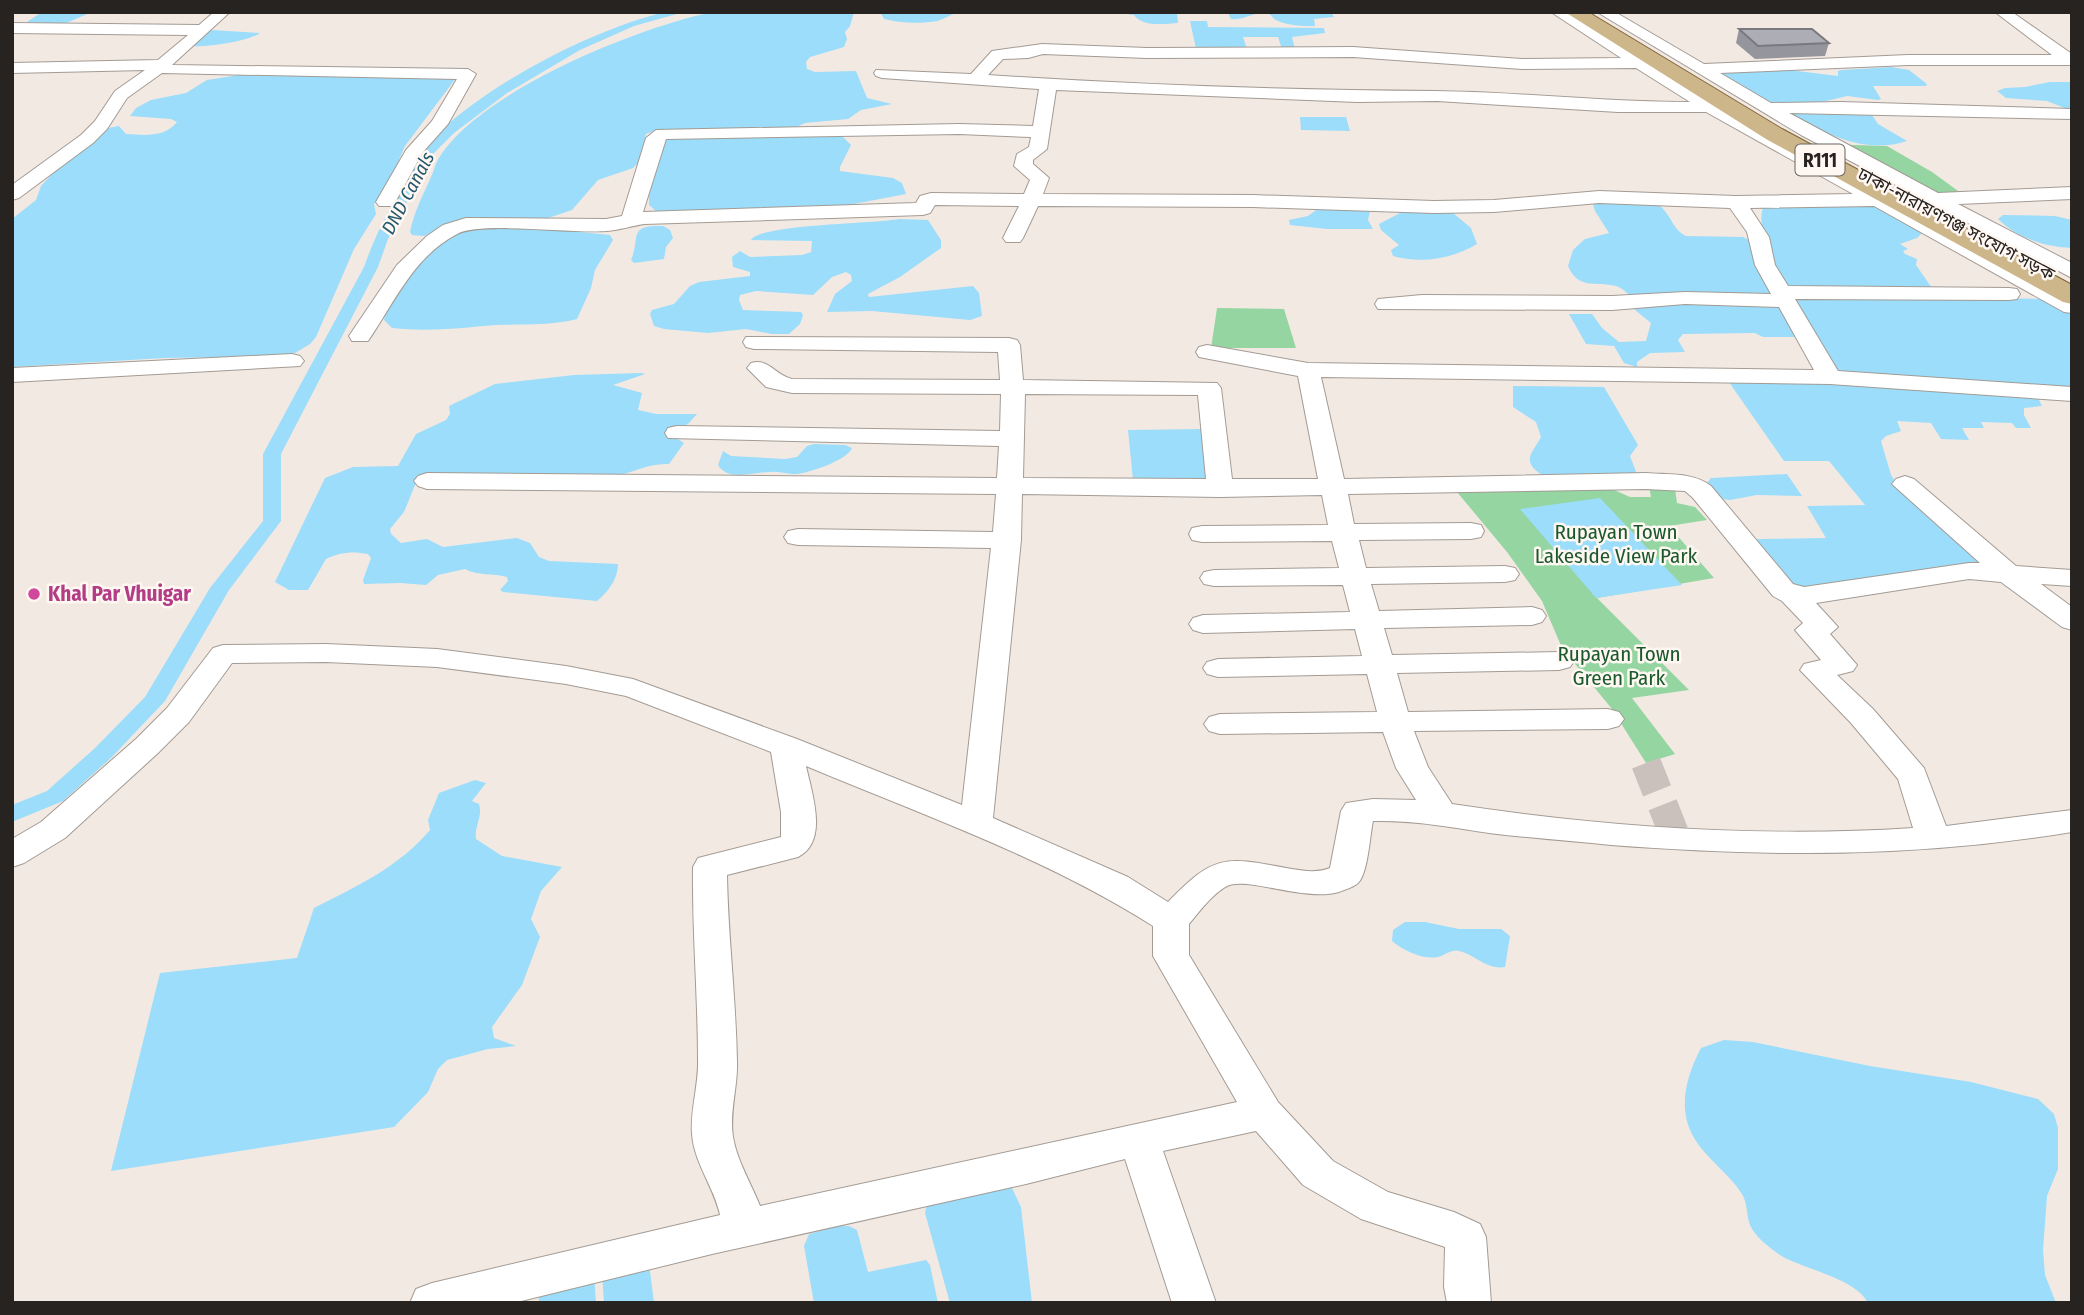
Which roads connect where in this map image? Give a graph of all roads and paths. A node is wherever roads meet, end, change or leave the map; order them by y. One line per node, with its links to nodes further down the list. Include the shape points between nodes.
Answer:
1 (223, 12): 8 (street)
2 (1558, 12): 10 (street)
3 (1574, 12): 33 (main road, ঢাকা-নারায়ণগঞ্জ সংযোগ সড়ক / R111, via 1804,151)
4 (1588, 12): 31 (main road, ঢাকা-নারায়ণগঞ্জ সংযোগ সড়ক / R111, via 1800,140)
5 (1604, 12): 13 (street)
6 (2002, 12): 9 (street)
7 (12, 28): 8 (street)
8 (201, 30): 11 (street)
9 (2070, 60): 13 (street, via 1908,60)
10 (1641, 63): 15 (street, via 1522,64 1353,52 1042,49 998,54); 17 (street)
11 (160, 66): 12 (street); 22 (street, via 121,95 87,139); 26 (street, via 306,74 468,74 439,124 415,150)
12 (12, 68)
13 (1700, 69): 18 (street)
14 (882, 73): 15 (street)
15 (974, 81): 16 (street)
16 (1048, 85): 17 (street); 20 (street)
17 (1710, 107): 25 (street)
18 (1767, 108): 19 (street); 23 (street)
19 (2072, 114)
20 (1040, 132): 24 (street, via 1038,149 1024,158 1023,166 1040,178); 28 (street, via 662,134 655,138)
21 (2072, 193): 23 (street)
22 (12, 194)
23 (1933, 199): 30 (street)
24 (1031, 200): 27 (street, via 1434,207 1599,197); 28 (street, via 931,199 923,209); 29 (street)
25 (1875, 200): 27 (street); 36 (street)
26 (386, 202)
27 (1736, 202): 34 (street, via 1757,233 1760,254)
28 (631, 219): 37 (street, via 606,225 456,226 408,266)
29 (1013, 238)
30 (2072, 272)
31 (2072, 285)
32 (2009, 294): 34 (street)
33 (2072, 296)
34 (1783, 297): 35 (street); 42 (street)
35 (1386, 304)
36 (2072, 307)
37 (360, 336)
38 (1207, 352): 40 (street)
39 (292, 361): 41 (street)
40 (1308, 370): 42 (street); 50 (street)
41 (12, 375)
42 (1830, 377): 44 (street)
43 (1010, 388): 43 (street, via 1009,345 757,355 774,382 792,386); 46 (street); 51 (street, via 1209,388)
44 (2072, 394)
45 (677, 433): 46 (street)
46 (1010, 439): 49 (street)
47 (428, 481): 49 (street)
48 (1905, 484): 58 (street)
49 (1011, 485): 51 (street); 56 (street)
50 (1333, 486): 51 (street); 53 (street); 62 (street, via 1692,484)
51 (1220, 489)
52 (1471, 531): 53 (street)
53 (1343, 533): 54 (street); 59 (street)
54 (1202, 534)
55 (798, 537): 56 (street)
56 (1007, 540): 76 (street)
57 (1505, 574): 59 (street)
58 (2008, 574): 61 (street); 62 (street, via 1969,571 1821,596); 65 (street)
59 (1355, 577): 60 (street); 64 (street)
60 (1214, 578)
61 (2072, 578)
62 (1792, 595): 77 (street, via 1824,628 1810,630 1842,665 1815,670 1913,776)
63 (1532, 616): 64 (street)
64 (1367, 618): 66 (street); 68 (street)
65 (2072, 621)
66 (1203, 624)
67 (1559, 661): 68 (street)
68 (1380, 663): 69 (street); 71 (street)
69 (1218, 668)
70 (1608, 719): 71 (street)
71 (1395, 722): 72 (street); 74 (street, via 1412,768)
72 (1220, 723)
73 (786, 746): 76 (street); 78 (street, via 633,688 566,675 437,658 223,654 178,715 147,746 53,830); 82 (street, via 799,821 796,843 710,867 718,1068 712,1133)
74 (1441, 813): 77 (street, via 1612,833 1729,840); 79 (street, via 1390,807 1358,811 1346,875 1334,883 1220,875)
75 (2072, 821): 77 (street, via 2023,831)
76 (976, 824): 79 (street, via 1116,886)
77 (1934, 839)
78 (12, 855)
79 (1171, 921): 80 (street, via 1171,956)
80 (1264, 1113): 81 (street); 85 (street, via 1318,1173 1376,1206 1465,1237)
81 (1139, 1139): 82 (street); 84 (street)
82 (744, 1228): 83 (street)
83 (432, 1303)
84 (1194, 1303)
85 (1469, 1303)

